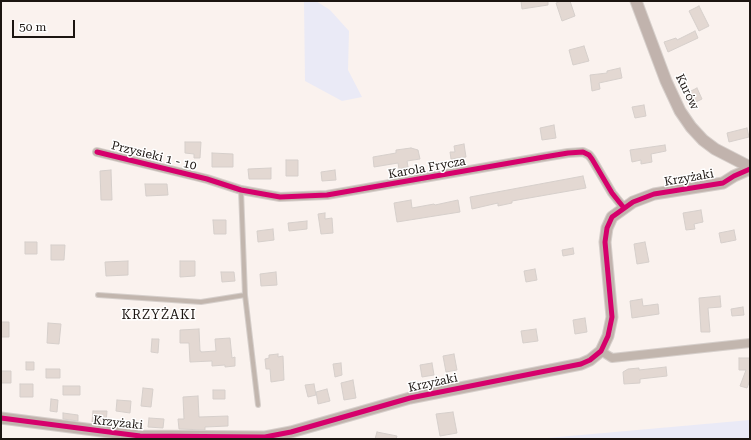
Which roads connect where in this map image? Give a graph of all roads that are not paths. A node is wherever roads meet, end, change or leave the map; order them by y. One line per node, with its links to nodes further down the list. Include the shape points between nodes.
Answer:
1 (636, 1): 3 (street, Kurów, via 680,111 703,140)
2 (97, 152): 6 (street, Przysieki 1 - 10)
3 (735, 160): 4 (street, Kurów); 5 (street)
4 (750, 168): 5 (street, Krzyżaki)
5 (734, 176): 8 (street, Krzyżaki, via 723,182 654,194)
6 (207, 179): 7 (street, Karola Frycza)
7 (242, 190): 8 (street, Karola Frycza, via 280,197 327,195 582,152 589,155); 10 (lane)
8 (624, 208): 12 (street, Krzyżaki, via 612,217 607,228 605,242 612,316 608,336)
9 (98, 295): 10 (lane, via 200,302)
10 (245, 295): 13 (lane)
11 (750, 343): 12 (street, via 612,358)
12 (601, 352): 14 (street, Krzyżaki, via 581,364 410,398 265,437 140,436)
13 (258, 405)
14 (1, 418)

